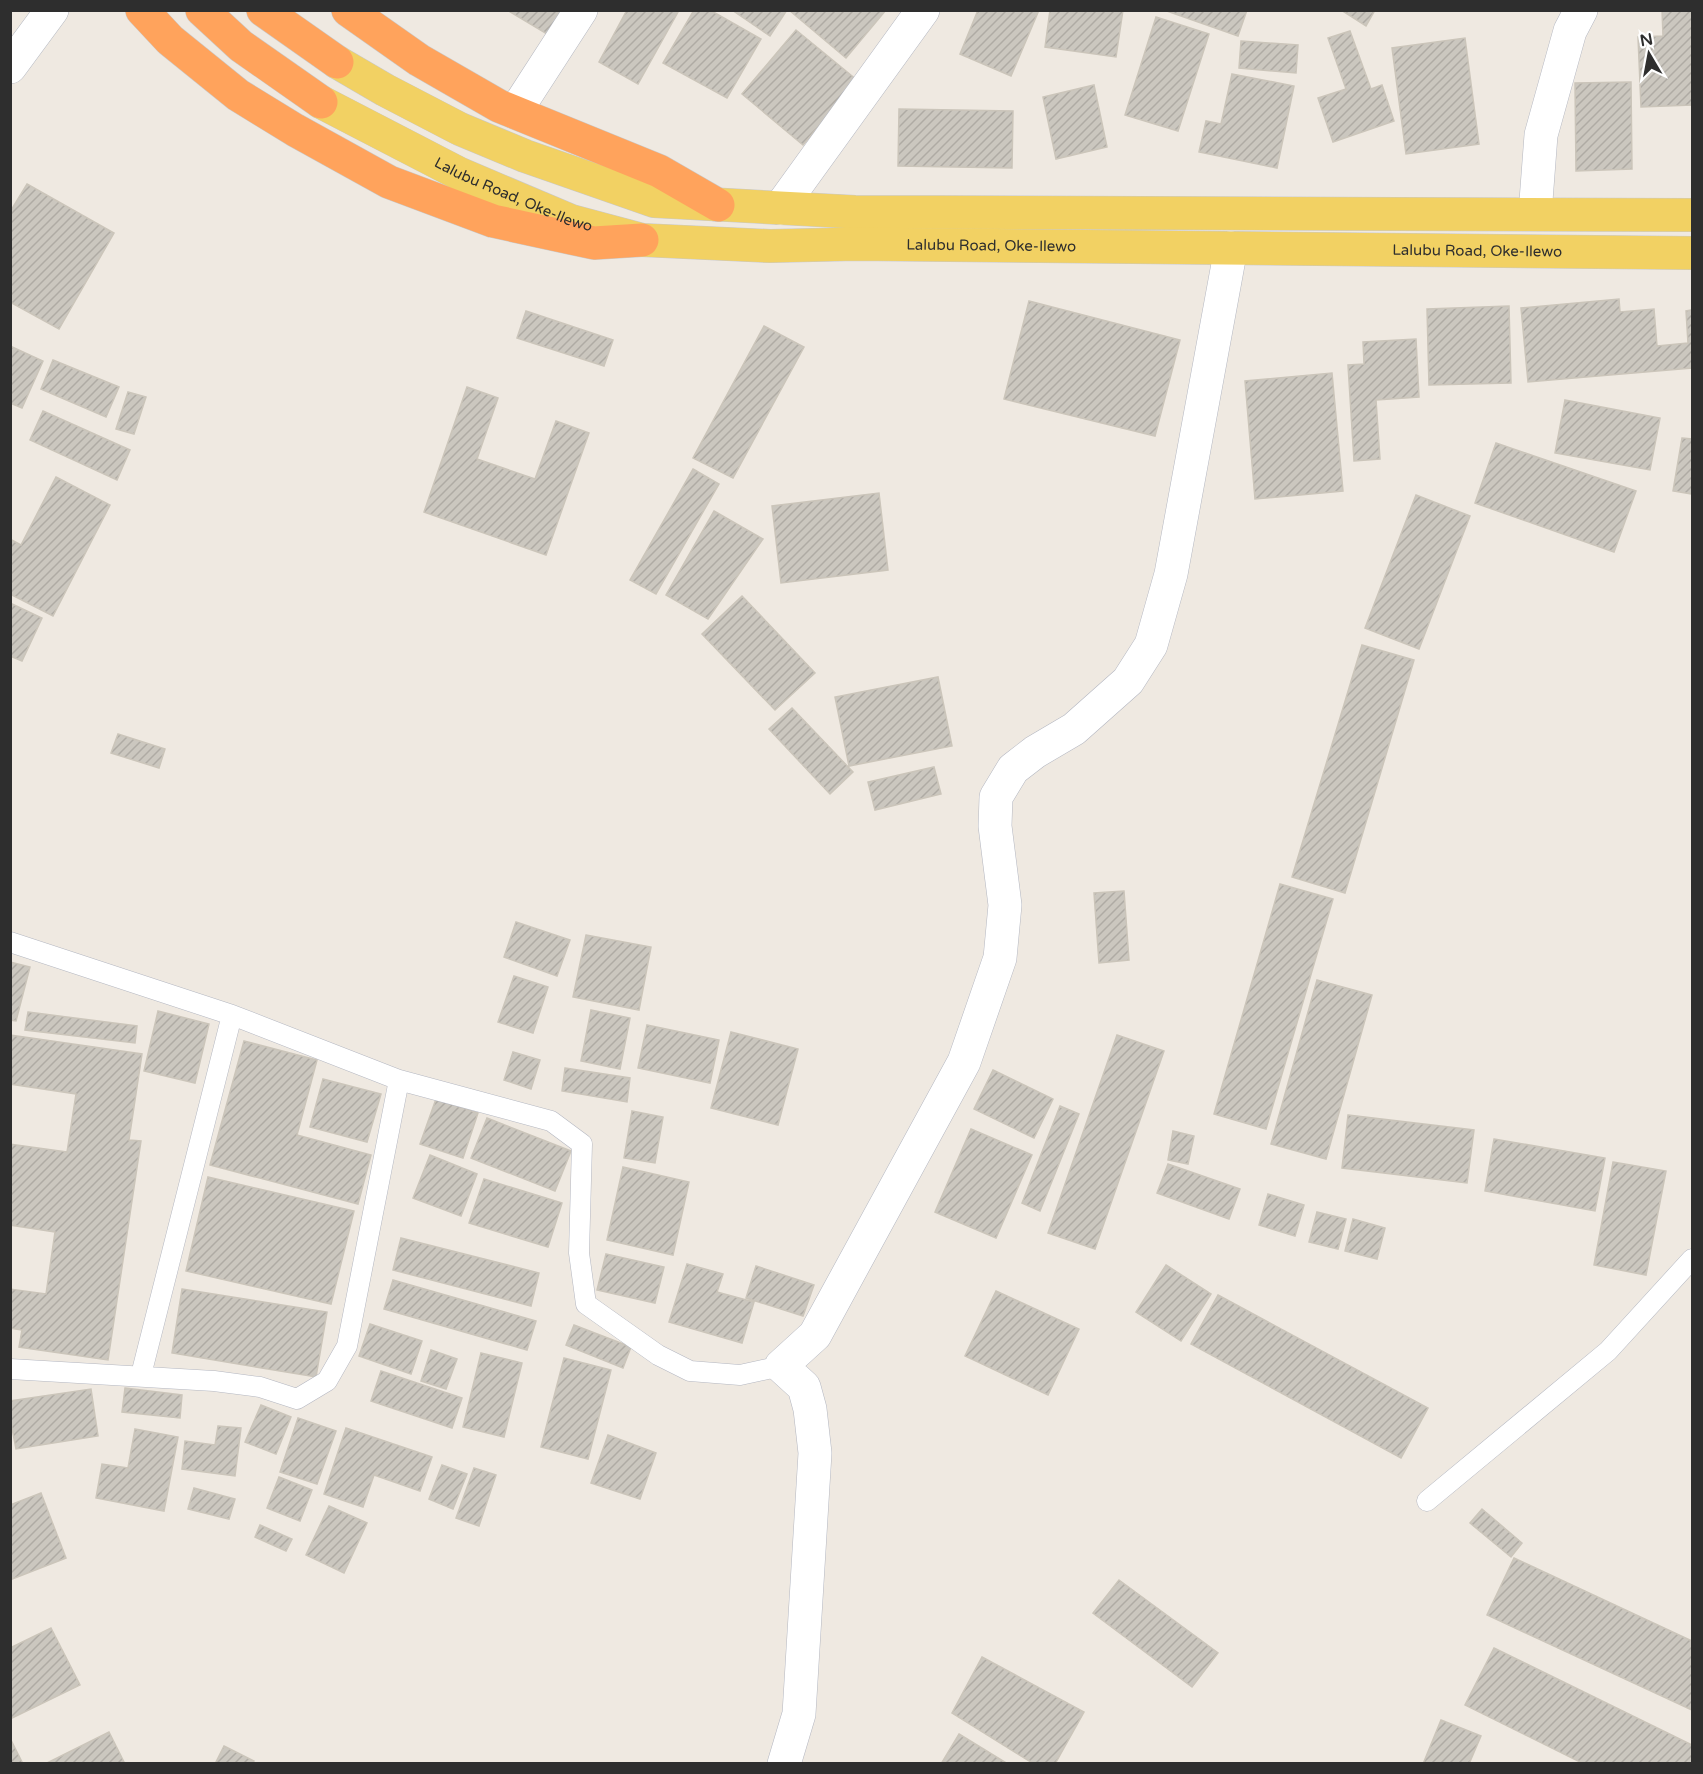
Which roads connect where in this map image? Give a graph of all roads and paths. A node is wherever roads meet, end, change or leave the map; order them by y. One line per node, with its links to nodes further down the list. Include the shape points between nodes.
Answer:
1 (52, 10): 10 (street)
2 (142, 10): 17 (highway, via 170,40 238,95 389,182 493,221 594,243)
3 (202, 10): 11 (highway, via 241,46)
4 (263, 10): 9 (highway)
5 (348, 10): 12 (highway, via 419,60)
6 (581, 10): 12 (street)
7 (924, 10): 14 (street)
8 (1581, 10): 15 (street, via 1570,31 1541,135)
9 (338, 62): 13 (main road, via 460,129 525,156 654,201)
10 (10, 67)
11 (321, 102): 17 (main road, Lalubu Road, Oke-Ilewo, via 460,174 571,221)
12 (514, 112): 13 (highway, via 659,171)
13 (718, 205): 14 (main road)
14 (780, 208): 15 (main road, via 867,212)
15 (1535, 214): 16 (main road)
16 (1692, 215)
17 (642, 240): 18 (main road, Lalubu Road, Oke-Ilewo, via 770,246)
18 (1231, 248): 19 (main road, Lalubu Road, Oke-Ilewo); 24 (street, via 1171,574 1150,645 1128,681 1074,729 1013,769 996,797 994,826 1005,905 1000,958 964,1062 815,1335)
19 (1692, 253)
20 (10, 942): 21 (lane)
21 (232, 1015): 22 (lane); 26 (lane)
22 (399, 1080): 24 (lane, via 550,1121 582,1144 579,1253 586,1304 658,1355 690,1371 740,1375); 26 (lane, via 347,1347 327,1380 297,1399 260,1387)
23 (1692, 1259): 27 (lane, via 1608,1351)
24 (781, 1366): 28 (street, via 804,1387 815,1453 799,1714)
25 (10, 1369): 26 (lane)
26 (141, 1376)
27 (1427, 1501)
28 (784, 1764)

